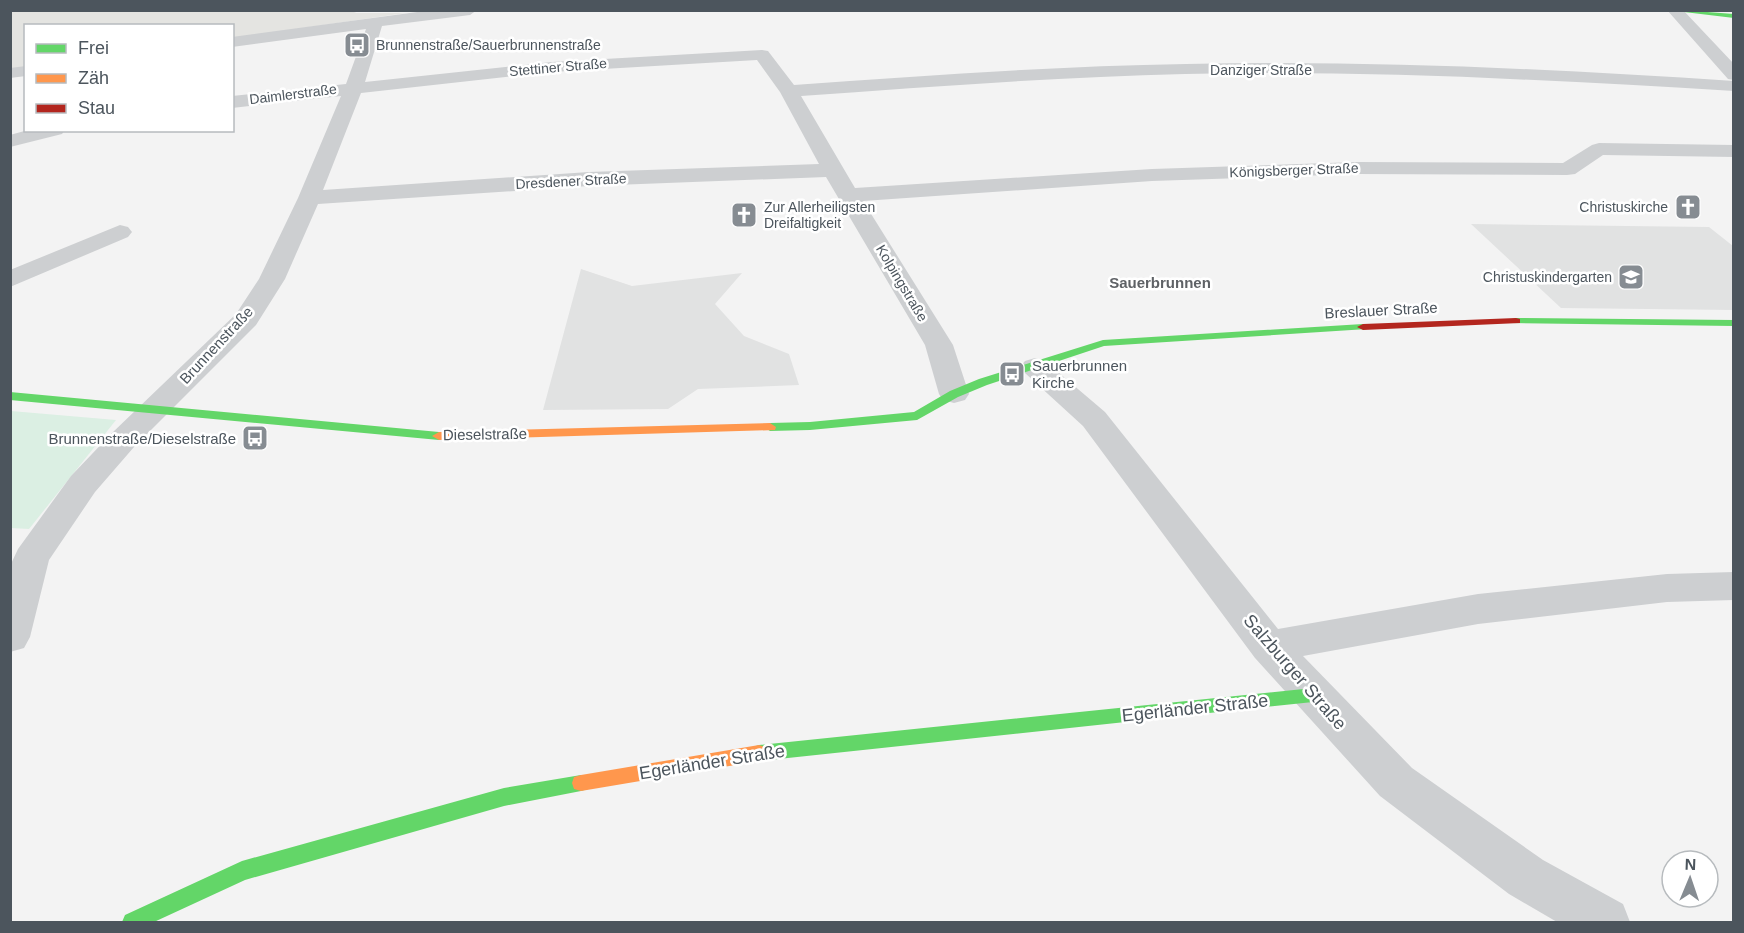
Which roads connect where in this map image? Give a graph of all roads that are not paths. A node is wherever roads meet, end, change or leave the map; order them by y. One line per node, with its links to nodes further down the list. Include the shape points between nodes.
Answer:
1 (470, 10): 5 (street)
2 (1674, 10): 8 (street)
3 (1684, 10): 4 (street)
4 (1734, 16)
5 (376, 22): 6 (street); 10 (street, Brunnenstraße)
6 (234, 42)
7 (762, 55): 10 (street, Stettiner Straße, via 552,67); 11 (street, Kolpingstraße)
8 (1734, 75)
9 (1734, 86): 11 (street, Danziger Straße, via 1594,77 1252,69 1106,71)
10 (354, 87): 12 (street, Daimlerstraße); 18 (street, Brunnenstraße)
11 (789, 91): 16 (street, Kolpingstraße)
12 (234, 102)
13 (47, 132): 14 (street)
14 (10, 141)
15 (1734, 151): 17 (street, Königsberger Straße, via 1599,149 1567,170 1357,168 1152,175)
16 (833, 170): 17 (street, Kolpingstraße); 18 (street, Dresdener Straße, via 589,179)
17 (850, 195): 23 (street, Kolpingstraße, via 939,345)
18 (309, 198): 25 (street, Brunnenstraße, via 272,279 246,319)
19 (120, 232): 20 (street)
20 (10, 279)
21 (1734, 323): 22 (street, Breslauer Straße, via 1478,321 1253,333 1103,343)
22 (1035, 367): 23 (street, Breslauer Straße); 28 (street, Salzburger Straße, via 1094,419)
23 (954, 394): 25 (street, Dieselstraße, via 917,416 810,426 438,436)
24 (10, 396): 25 (street, Dieselstraße)
25 (154, 410): 27 (street, Brunnenstraße, via 83,484 31,558)
26 (1734, 586): 28 (street, via 1667,588 1478,609)
27 (10, 637)
28 (1269, 647): 29 (street, Salzburger Straße)
29 (1313, 695): 30 (street, Egerländer Straße, via 740,755 504,797 242,871); 31 (street, Salzburger Straße, via 1396,782 1526,877)
30 (132, 922)
31 (1605, 922)

